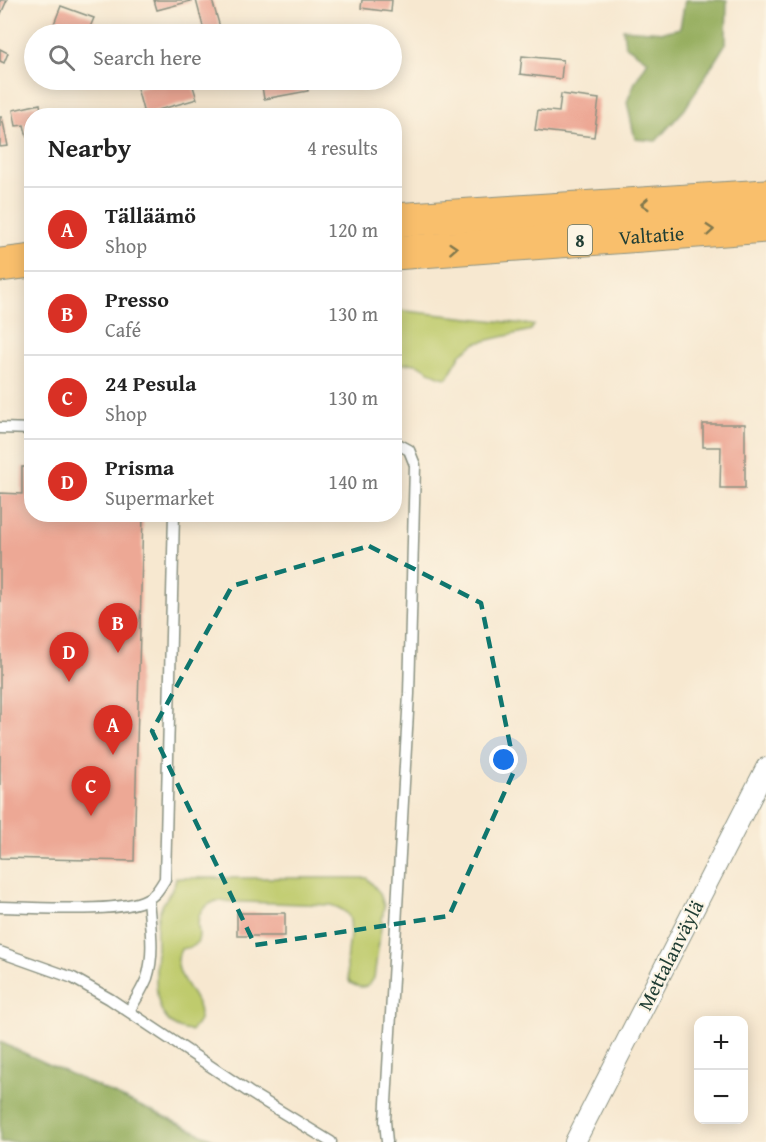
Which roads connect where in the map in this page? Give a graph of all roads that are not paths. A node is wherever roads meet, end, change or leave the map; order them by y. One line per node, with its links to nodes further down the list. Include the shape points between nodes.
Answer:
1 (766, 196): 2 (highway, Valtatie / 8, one-way to 2)
2 (402, 219)
3 (766, 226): 4 (highway, Valtatie / 8, one-way to 3)
4 (402, 252)
5 (24, 262): 6 (highway)
6 (0, 265)
7 (24, 269): 8 (highway)
8 (0, 270)
9 (0, 428): 10 (lane)
10 (24, 429)
11 (402, 446): 19 (lane, via 409,450 415,465 409,694 385,1121)
12 (174, 522): 14 (lane, via 167,869 162,885)
13 (766, 768): 20 (street, Mettalanväylä)
14 (148, 899): 15 (lane, via 113,907); 17 (lane, via 150,965)
15 (0, 907)
16 (0, 952): 17 (lane, via 73,978)
17 (129, 1011): 18 (lane)
18 (331, 1142)
19 (387, 1142)
20 (574, 1142)

